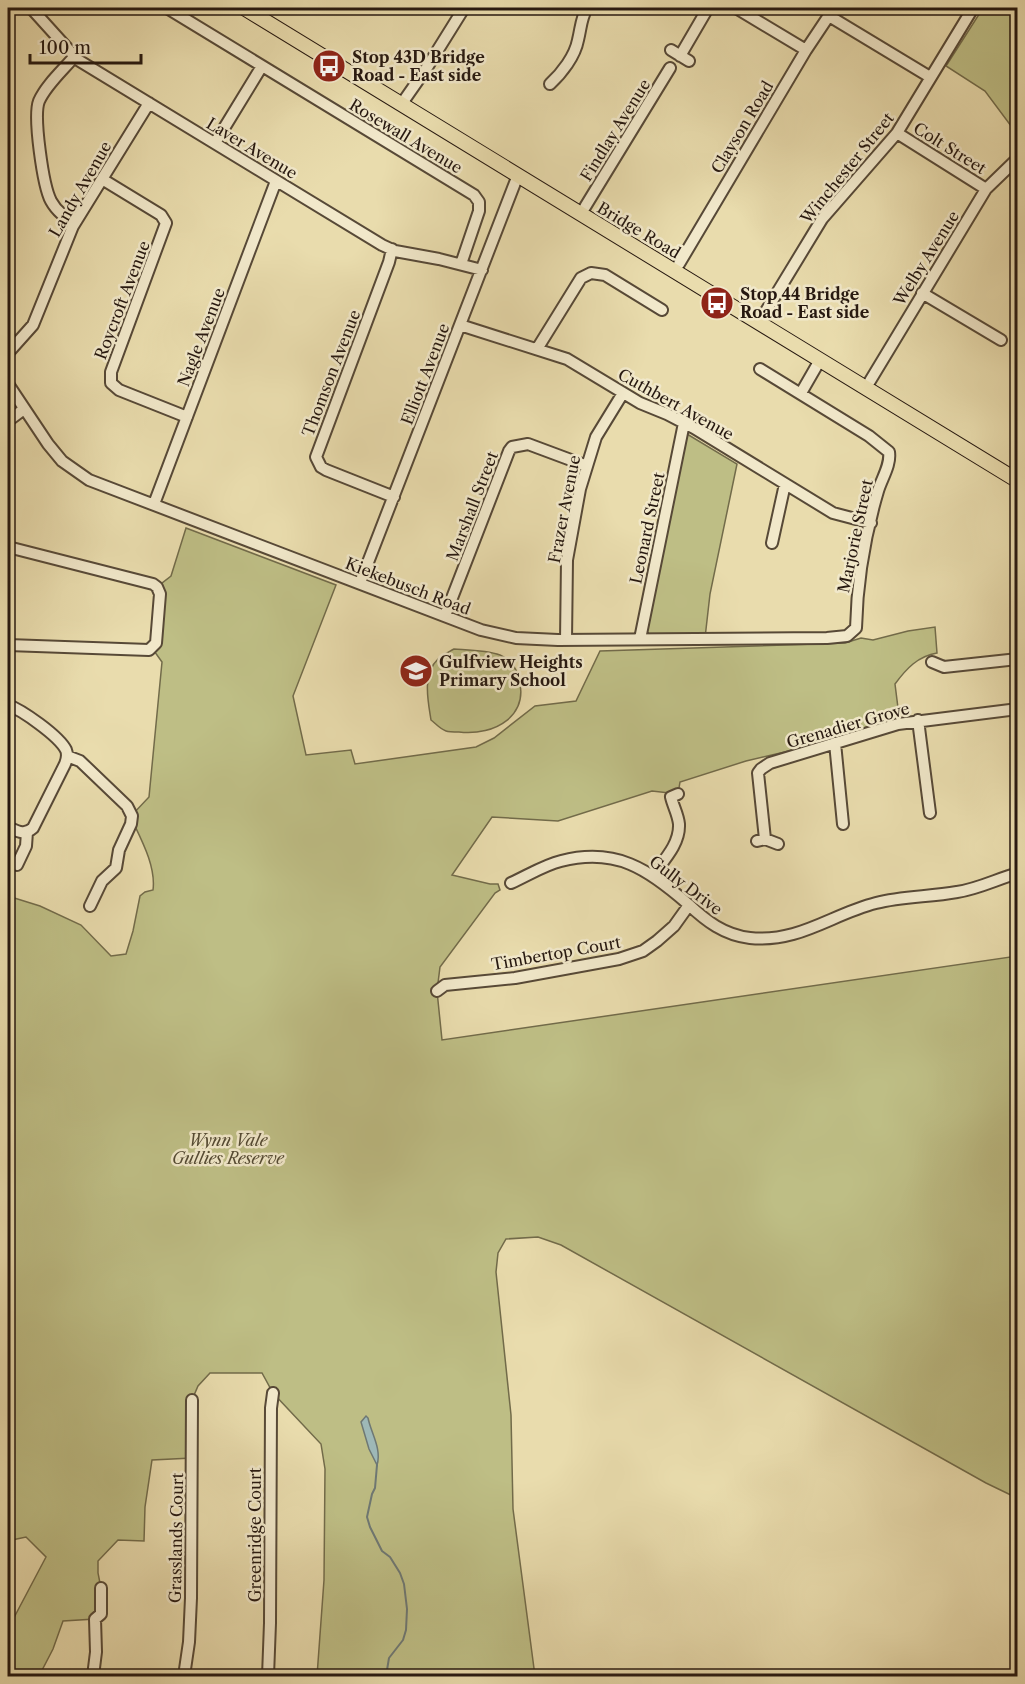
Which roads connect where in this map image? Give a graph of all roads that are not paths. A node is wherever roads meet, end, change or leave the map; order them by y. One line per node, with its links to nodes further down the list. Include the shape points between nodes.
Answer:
1 (31, 8): 13 (street, Laver Avenue)
2 (167, 8): 14 (street, Rosewall Avenue)
3 (244, 8): 18 (main road, Bridge Road)
4 (256, 8): 18 (main road, Bridge Road)
5 (464, 8): 18 (street)
6 (587, 8): 17 (street, via 576,49)
7 (708, 8): 12 (street)
8 (736, 8): 11 (street)
9 (973, 8): 16 (street, Winchester Street)
10 (832, 12): 11 (street, Clayson Road); 16 (street)
11 (806, 50): 31 (street, Clayson Road)
12 (680, 56)
13 (74, 57): 19 (street, Laver Avenue); 28 (street, via 40,99 37,128 49,196 59,212)
14 (262, 66): 21 (street); 30 (street, Rosewall Avenue, via 474,195 479,211)
15 (670, 68): 27 (street, Findlay Avenue)
16 (930, 77): 20 (street, Winchester Street)
17 (549, 84)
18 (404, 102): 23 (main road, Bridge Road)
19 (149, 103): 21 (street, Laver Avenue); 24 (street, Landy Avenue)
20 (897, 133): 26 (street, Colt Street); 35 (street, Winchester Street, via 822,219)
21 (215, 143): 25 (street, Laver Avenue)
22 (1017, 158): 26 (street, Welby Avenue)
23 (518, 171): 27 (main road, Bridge Road); 32 (street, Elliott Avenue)
24 (102, 179): 28 (street, Landy Avenue); 47 (street, Roycroft Avenue, via 161,215 166,224 111,372 111,383 119,390)
25 (276, 181): 29 (street, Laver Avenue); 47 (street, Nagle Avenue)
26 (986, 189): 33 (street, Welby Avenue)
27 (583, 210): 31 (main road, Bridge Road)
28 (75, 223): 39 (street, Landy Avenue, via 33,325)
29 (392, 249): 30 (street, Laver Avenue); 54 (street, Thomson Avenue, via 316,458 326,470)
30 (461, 264): 32 (street, Laver Avenue)
31 (677, 268): 35 (main road, Bridge Road)
32 (482, 270): 36 (street, Elliott Avenue)
33 (922, 293): 37 (street); 43 (street, Welby Avenue)
34 (662, 310): 38 (street, via 605,275 591,273 581,278)
35 (761, 319): 40 (main road, Bridge Road); 43 (main road, Bridge Road)
36 (460, 325): 38 (street, Cuthbert Avenue); 54 (street, Elliott Avenue)
37 (1001, 340)
38 (537, 349): 44 (street, Cuthbert Avenue, via 576,363)
39 (8, 353)
40 (820, 360): 43 (main road, Bridge Road); 45 (street)
41 (760, 369): 45 (street)
42 (8, 384): 46 (street, Kiekebusch Road)
43 (868, 384): 51 (main road, Bridge Road); 52 (main road, Bridge Road)
44 (623, 393): 49 (street, Cuthbert Avenue); 50 (street, Frazer Avenue, via 596,437)
45 (801, 393): 56 (street, Marjorie Street, via 889,452 890,461)
46 (24, 409): 48 (street); 55 (street, Kiekebusch Road, via 48,444 73,470 89,480)
47 (187, 417): 55 (street, Nagle Avenue)
48 (8, 421)
49 (684, 423): 53 (street, Cuthbert Avenue); 62 (street, Leonard Street)
50 (586, 466): 60 (street, Marshall Street, via 528,444 512,447); 63 (street, Frazer Avenue, via 567,560)
51 (1017, 471)
52 (1017, 481)
53 (785, 484): 56 (street, Cuthbert Avenue, via 833,513); 57 (street)
54 (394, 497): 59 (street, Elliott Avenue)
55 (154, 504): 59 (street, Kiekebusch Road)
56 (871, 523): 61 (street, Marjorie Street, via 859,581)
57 (772, 543)
58 (8, 547): 64 (street, via 153,584 160,594 156,643 149,650)
59 (360, 583): 60 (street, Kiekebusch Road)
60 (445, 616): 63 (street, Kiekebusch Road, via 500,635)
61 (856, 628): 62 (street, Kiekebusch Road, via 847,636 827,638)
62 (640, 639): 63 (street, Kiekebusch Road)
63 (566, 640)
64 (8, 645)
65 (1017, 659): 66 (street, via 944,667)
66 (932, 662)
67 (8, 705): 71 (street, via 40,725 63,745)
68 (1017, 709): 69 (street, Grenadier Grove)
69 (918, 720): 70 (street, Grenadier Grove); 73 (street)
70 (835, 743): 74 (street); 77 (street, Grenadier Grove, via 760,769 761,840)
71 (67, 756): 76 (street, via 34,826); 83 (street, via 80,761 127,806 132,816 116,868 102,881)
72 (678, 794): 80 (street, via 671,797 679,824 677,837)
73 (930, 813)
74 (843, 824)
75 (8, 826): 76 (street)
76 (27, 832): 78 (street, via 26,846)
77 (778, 844)
78 (17, 865)
79 (1017, 873): 82 (street, Gully Drive, via 972,890 858,908 791,935 735,935 706,921)
80 (653, 875): 81 (street, Gully Drive, via 633,864 590,858 560,861); 82 (street, Gully Drive)
81 (511, 883)
82 (689, 905): 84 (street, Timbertop Court, via 674,926 644,951 515,978)
83 (90, 906)
84 (440, 985)
85 (273, 1394): 90 (street, Greenridge Court)
86 (192, 1400): 89 (street, Grasslands Court, via 190,1609)
87 (101, 1588): 88 (street, via 101,1614 95,1619)
88 (93, 1677)
89 (184, 1677)
90 (268, 1677)

